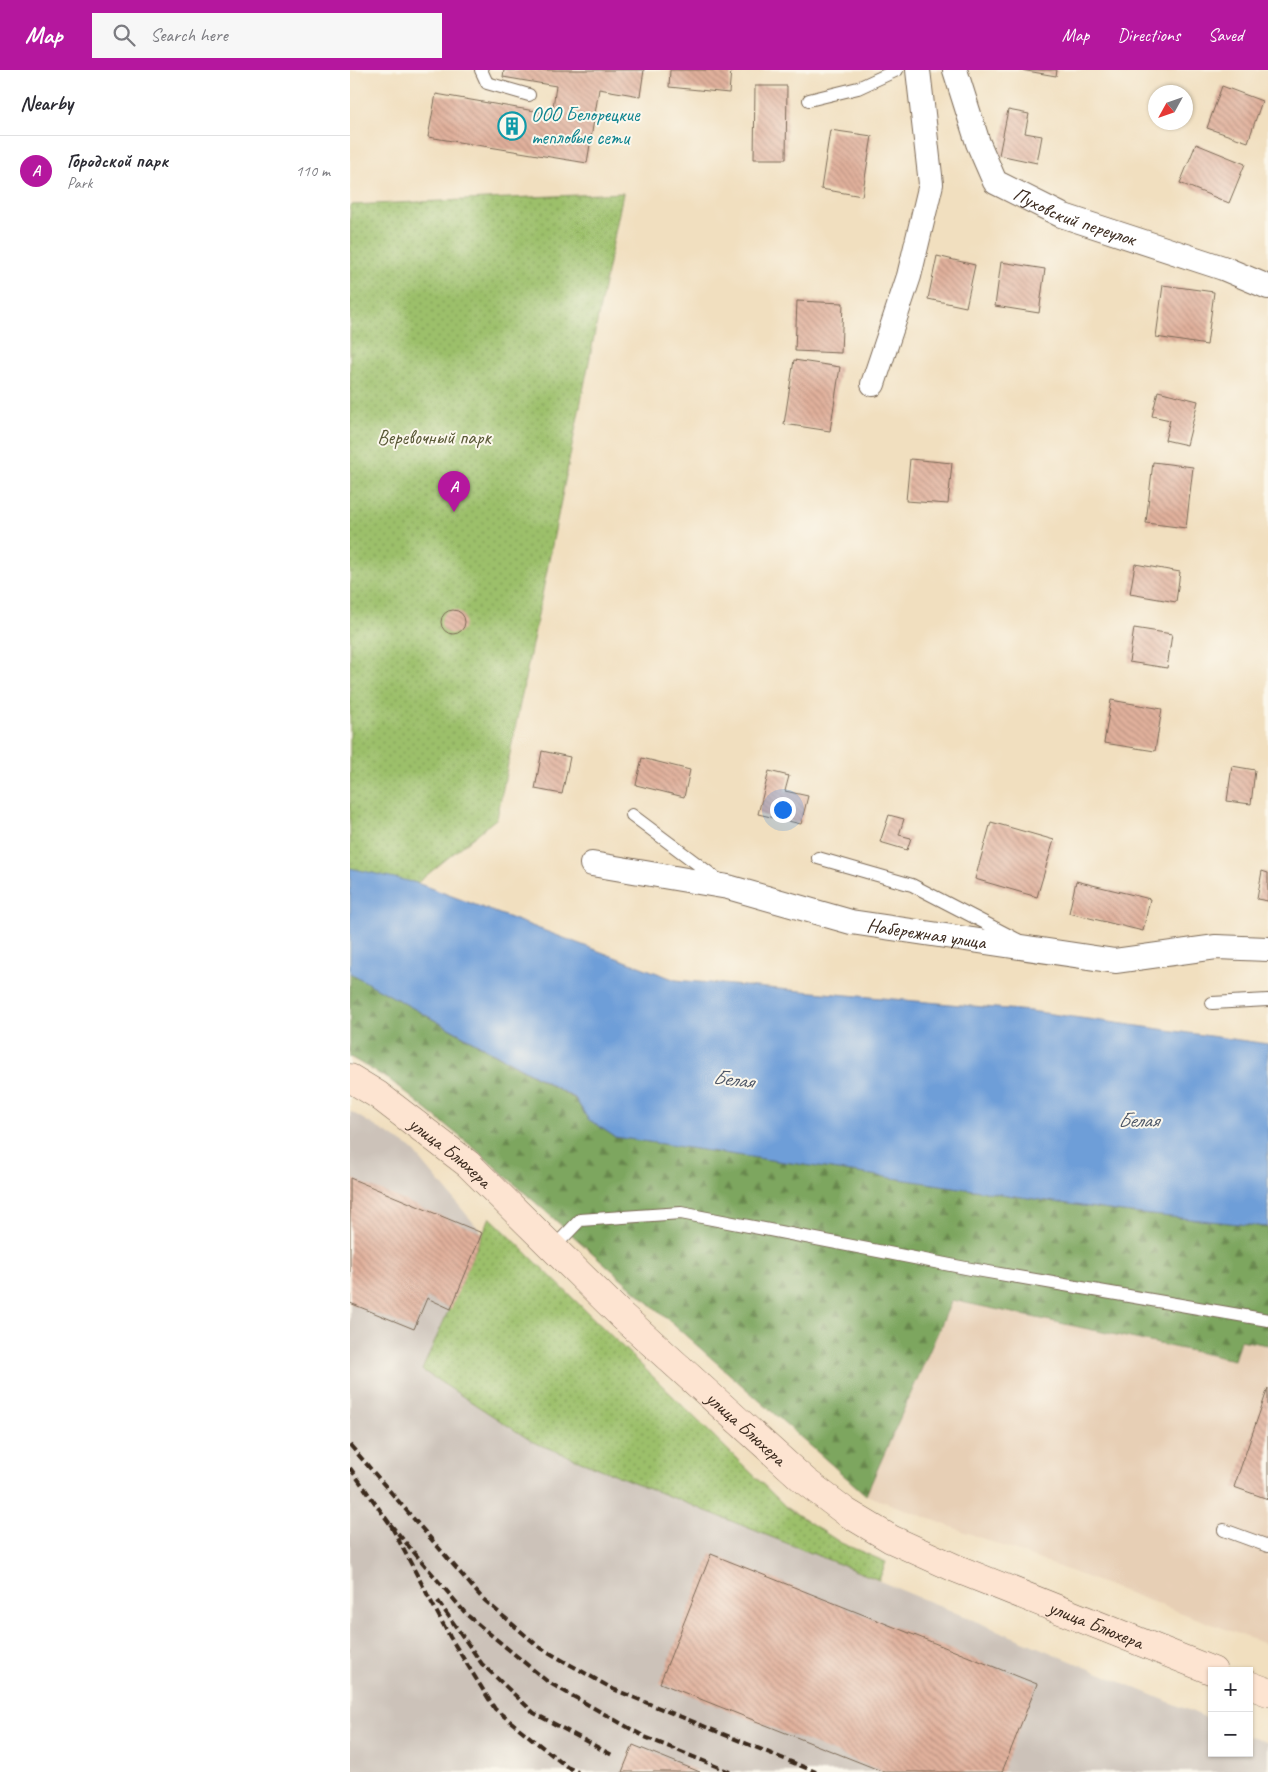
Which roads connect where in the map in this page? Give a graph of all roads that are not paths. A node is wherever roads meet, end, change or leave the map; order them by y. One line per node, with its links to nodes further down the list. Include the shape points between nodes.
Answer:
1 (481, 70): 5 (lane, via 487,83)
2 (897, 70): 6 (lane, via 858,88)
3 (918, 70): 8 (street, via 931,184 909,276)
4 (955, 70): 7 (street, Пуховский переулок, via 978,143 995,182 1061,215 1222,268)
5 (529, 95)
6 (809, 100)
7 (1268, 287)
8 (873, 384)
9 (632, 815): 12 (lane)
10 (818, 858): 13 (lane, via 912,885)
11 (592, 864): 12 (street, Набережная улица)
12 (728, 887): 13 (street, Набережная улица, via 851,922)
13 (1035, 949): 14 (street, Набережная улица, via 1115,960 1216,947)
14 (1268, 949)
15 (1268, 1000): 16 (lane)
16 (1212, 1002)
17 (350, 1078): 18 (main road, улица Блюхера, via 378,1095 468,1164)
18 (553, 1248): 19 (lane, via 580,1220 681,1212 970,1269); 22 (main road, улица Блюхера, via 622,1316 805,1482 846,1512 891,1539 955,1568)
19 (1268, 1320)
20 (1224, 1530): 21 (lane)
21 (1268, 1546)
22 (1208, 1669)
23 (1253, 1686): 24 (main road)
24 (1268, 1692)

